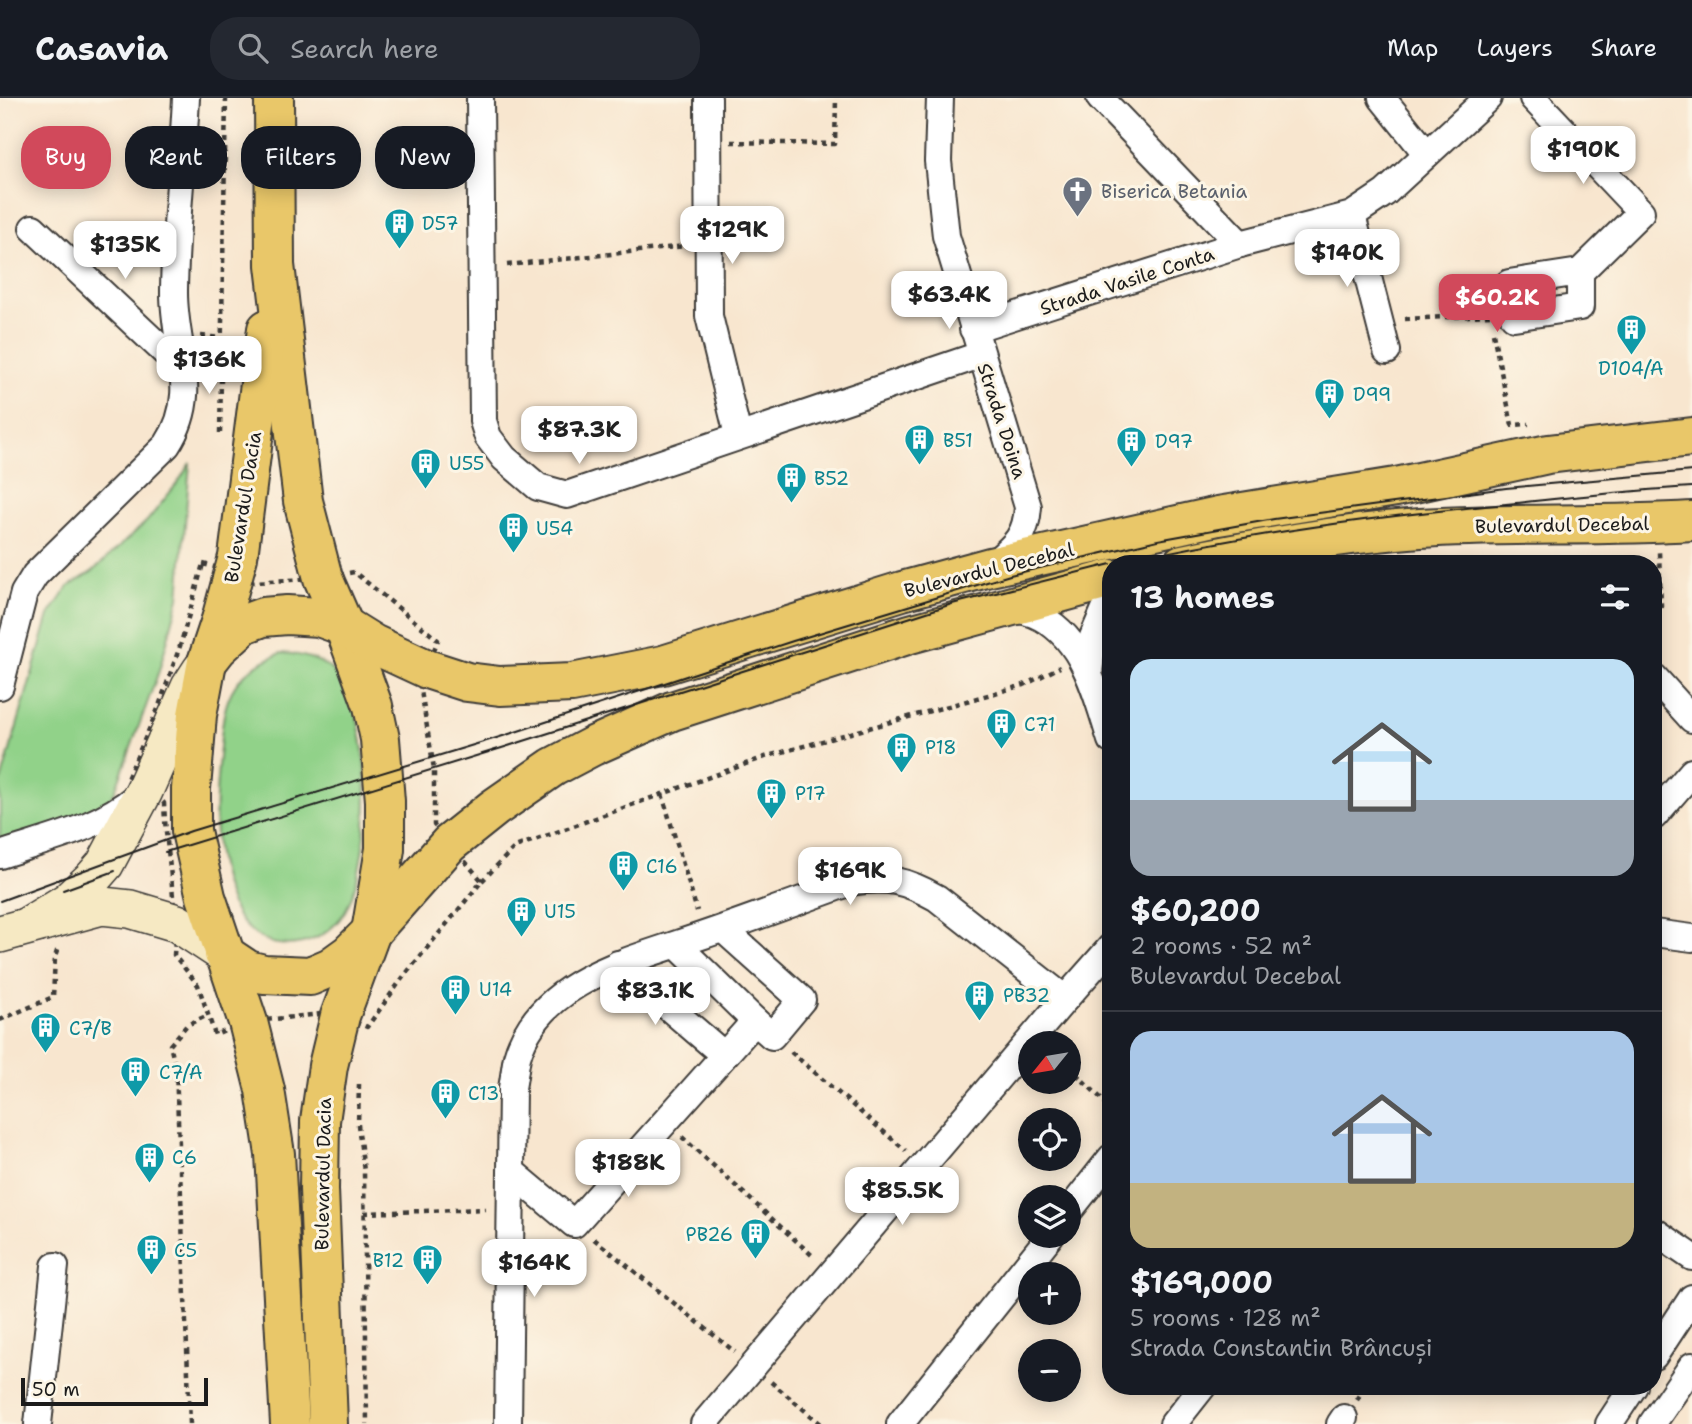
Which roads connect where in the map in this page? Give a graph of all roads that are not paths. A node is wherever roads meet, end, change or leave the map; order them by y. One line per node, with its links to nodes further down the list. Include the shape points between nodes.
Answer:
1 (186, 98): 19 (street, via 174,292)
2 (274, 98): 14 (main road, Bulevardul Dacia)
3 (480, 98): 20 (street, via 483,421 488,437 504,458 538,487 567,495)
4 (708, 98): 20 (street, via 709,316)
5 (940, 98): 16 (street, Strada Doina, via 938,161 946,236)
6 (1100, 98): 13 (street, Strada Vasile Conta)
7 (1382, 98): 10 (street)
8 (1488, 98): 10 (street, Strada Vasile Conta)
9 (1533, 98): 15 (street, via 1641,212 1580,272 1508,283)
10 (1427, 154): 11 (street, Strada Vasile Conta, via 1385,193)
11 (1352, 215): 13 (street, Strada Vasile Conta); 17 (street)
12 (33, 228): 19 (street)
13 (1240, 244): 16 (street, Strada Vasile Conta)
14 (275, 265): 29 (main road, Bulevardul Dacia, via 303,501 323,578); 30 (main road, Bulevardul Dacia, via 253,446 214,563)
15 (1514, 313)
16 (973, 329): 18 (street, Strada Doina)
17 (1387, 351)
18 (981, 355): 20 (street); 24 (street, Strada Doina, via 1028,507 1022,535)
19 (184, 370): 28 (street, via 183,410 167,445 35,575)
20 (738, 435)
21 (1692, 437): 24 (main road, Bulevardul Decebal, via 1548,454 1396,487 1218,516)
22 (1692, 521): 23 (main road, Bulevardul Decebal, via 1408,529)
23 (1226, 555)
24 (990, 567): 29 (main road, Bulevardul Decebal, via 663,665 572,683 500,686 467,682 427,669)
25 (1102, 581): 26 (main road, Bulevardul Decebal)
26 (1006, 607): 31 (street, via 1049,622 1070,642); 41 (main road, Bulevardul Decebal, via 672,711 553,766 449,844)
27 (1102, 616): 31 (street)
28 (7, 617): 32 (street)
29 (344, 626): 30 (main road, via 318,617 263,617 244,624); 41 (main road, Bulevardul Dacia, via 373,706 384,771 384,849)
30 (206, 662): 37 (main road, via 190,687); 46 (main road, Bulevardul Dacia, via 193,752 191,831)
31 (1084, 665): 34 (street)
32 (0, 686)
33 (1662, 686): 35 (street)
34 (1102, 715)
35 (1692, 719)
36 (1692, 772): 38 (street)
37 (145, 788): 39 (street, via 97,823); 40 (main road, via 92,880 68,901)
38 (1662, 807)
39 (0, 855)
40 (14, 930): 46 (main road, via 102,906 130,909 172,943)
41 (371, 932): 46 (main road, via 331,967 310,976 248,970); 66 (main road, Bulevardul Dacia, via 340,1016 320,1121)
42 (714, 932): 45 (street); 49 (street, via 851,882 894,879 937,898); 50 (street, via 802,1000)
43 (1662, 934): 44 (street)
44 (1692, 938)
45 (677, 945): 48 (street); 50 (street)
46 (225, 954): 65 (main road, Bulevardul Dacia, via 248,1022 275,1154)
47 (1102, 957): 49 (street)
48 (618, 964): 51 (street); 53 (street, via 568,991 529,1031 517,1056 512,1088)
49 (1065, 999): 68 (street)
50 (763, 1028): 51 (street)
51 (724, 1055): 53 (street, via 574,1224)
52 (1102, 1169): 54 (street)
53 (512, 1172): 67 (street)
54 (1081, 1196)
55 (1662, 1236): 57 (street)
56 (1040, 1248): 69 (street)
57 (1692, 1257)
58 (55, 1266): 64 (street)
59 (1692, 1298): 60 (street)
60 (1662, 1344)
61 (1692, 1366): 72 (street)
62 (1196, 1395): 70 (street)
63 (1628, 1395): 71 (street)
64 (38, 1424)
65 (290, 1424)
66 (328, 1424)
67 (508, 1424)
68 (704, 1424)
69 (900, 1424)
70 (1173, 1424)
71 (1609, 1424)
72 (1652, 1424)

